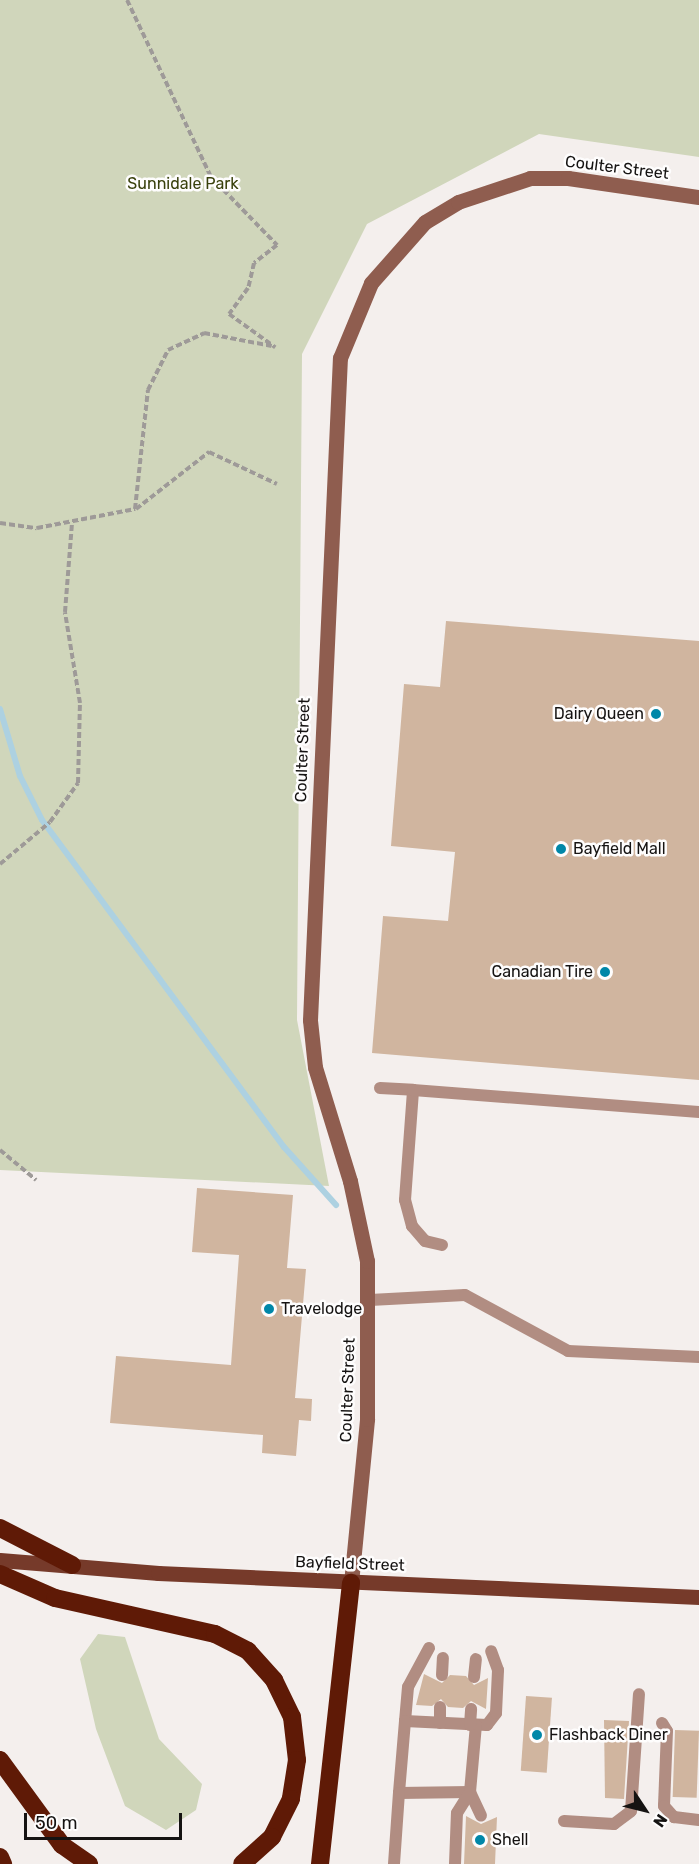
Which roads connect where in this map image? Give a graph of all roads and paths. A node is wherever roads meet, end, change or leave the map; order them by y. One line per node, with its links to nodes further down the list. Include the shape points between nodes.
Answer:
1 (127, 0): 4 (path, via 211,177 277,245 254,263 248,288 229,314 275,347 204,333 168,350 147,390)
2 (699, 196): 14 (street, Coulter Street, via 568,178 530,178 458,202 425,222 371,283 340,358 310,1020 325,1110 361,1222)
3 (277, 484): 4 (path, via 209,452)
4 (135, 509): 6 (path)
5 (0, 523): 6 (path, via 37,528)
6 (72, 524): 7 (path, via 65,612 80,703 78,783 50,822)
7 (0, 864)
8 (380, 1088): 9 (lane)
9 (412, 1090): 10 (lane); 13 (lane, via 405,1200 412,1226 425,1241)
10 (699, 1112)
11 (0, 1150): 12 (path)
12 (36, 1180)
13 (442, 1245)
14 (370, 1300): 15 (lane, via 465,1295 568,1351); 20 (street, Coulter Street, via 367,1419)
15 (699, 1357)
16 (0, 1528): 18 (highway)
17 (0, 1560): 18 (main road, Bayfield Street)
18 (72, 1565): 20 (main road, Bayfield Street)
19 (0, 1574): 44 (highway, via 56,1598 214,1634 248,1651 274,1680 292,1717 297,1760 291,1799 272,1837)
20 (351, 1583): 21 (main road, Bayfield Street); 45 (highway)
21 (699, 1597)
22 (429, 1648): 31 (lane, via 408,1687)
23 (492, 1651): 34 (lane, via 498,1670 496,1713 487,1725)
24 (443, 1658): 26 (lane)
25 (476, 1659): 27 (lane)
26 (442, 1675)
27 (474, 1677)
28 (639, 1694): 40 (lane, via 631,1811 614,1824)
29 (440, 1707): 32 (lane)
30 (471, 1709): 34 (lane)
31 (405, 1721): 32 (lane); 37 (lane)
32 (440, 1723): 34 (lane)
33 (662, 1723): 39 (lane, via 668,1731 664,1806 674,1816)
34 (473, 1725): 36 (lane)
35 (0, 1760): 43 (highway, via 62,1845)
36 (470, 1792): 37 (lane); 38 (lane); 47 (lane, via 457,1813)
37 (399, 1793): 46 (lane)
38 (481, 1816)
39 (699, 1820)
40 (564, 1821)
41 (0, 1857): 42 (highway)
42 (3, 1864)
43 (89, 1864)
44 (242, 1864)
45 (321, 1864)
46 (394, 1864)
47 (455, 1864)

